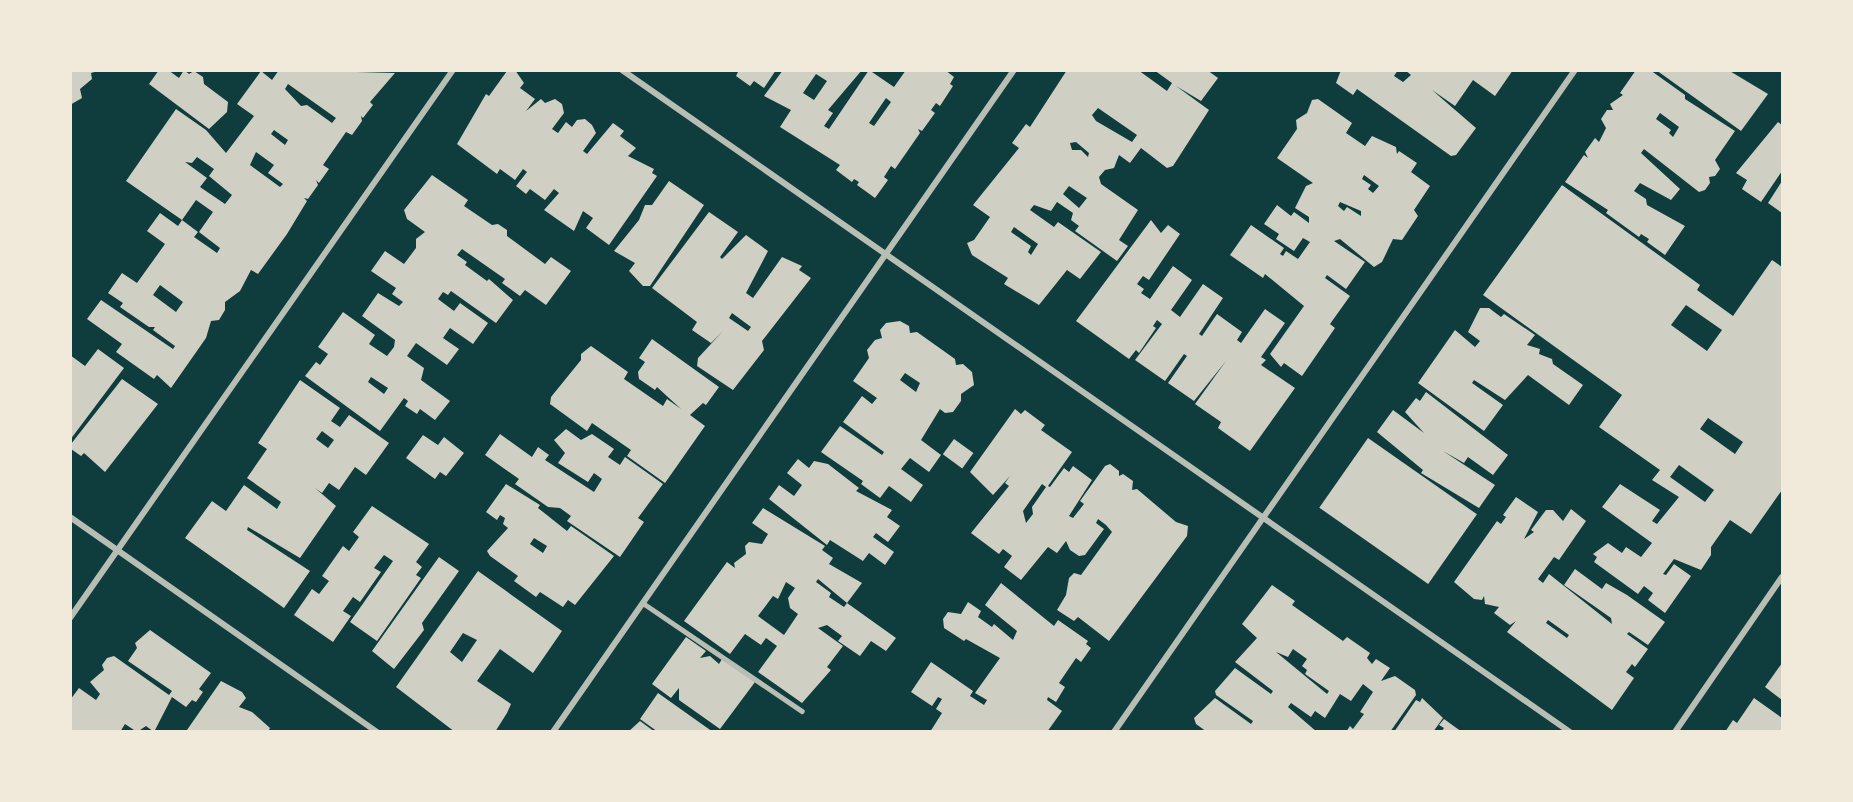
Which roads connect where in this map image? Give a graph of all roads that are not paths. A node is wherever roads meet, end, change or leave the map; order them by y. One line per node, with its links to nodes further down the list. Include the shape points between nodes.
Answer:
1 (453, 70): 8 (street)
2 (622, 70): 5 (street)
3 (1014, 70): 5 (street)
4 (1575, 70): 7 (street)
5 (886, 254): 7 (street); 10 (street)
6 (70, 518): 8 (street)
7 (1263, 518): 15 (street); 16 (street)
8 (118, 550): 11 (street); 13 (street)
9 (1782, 577): 17 (street)
10 (643, 603): 12 (lane); 14 (street)
11 (70, 618)
12 (802, 711)
13 (377, 732)
14 (553, 732)
15 (1114, 732)
16 (1570, 732)
17 (1675, 732)

